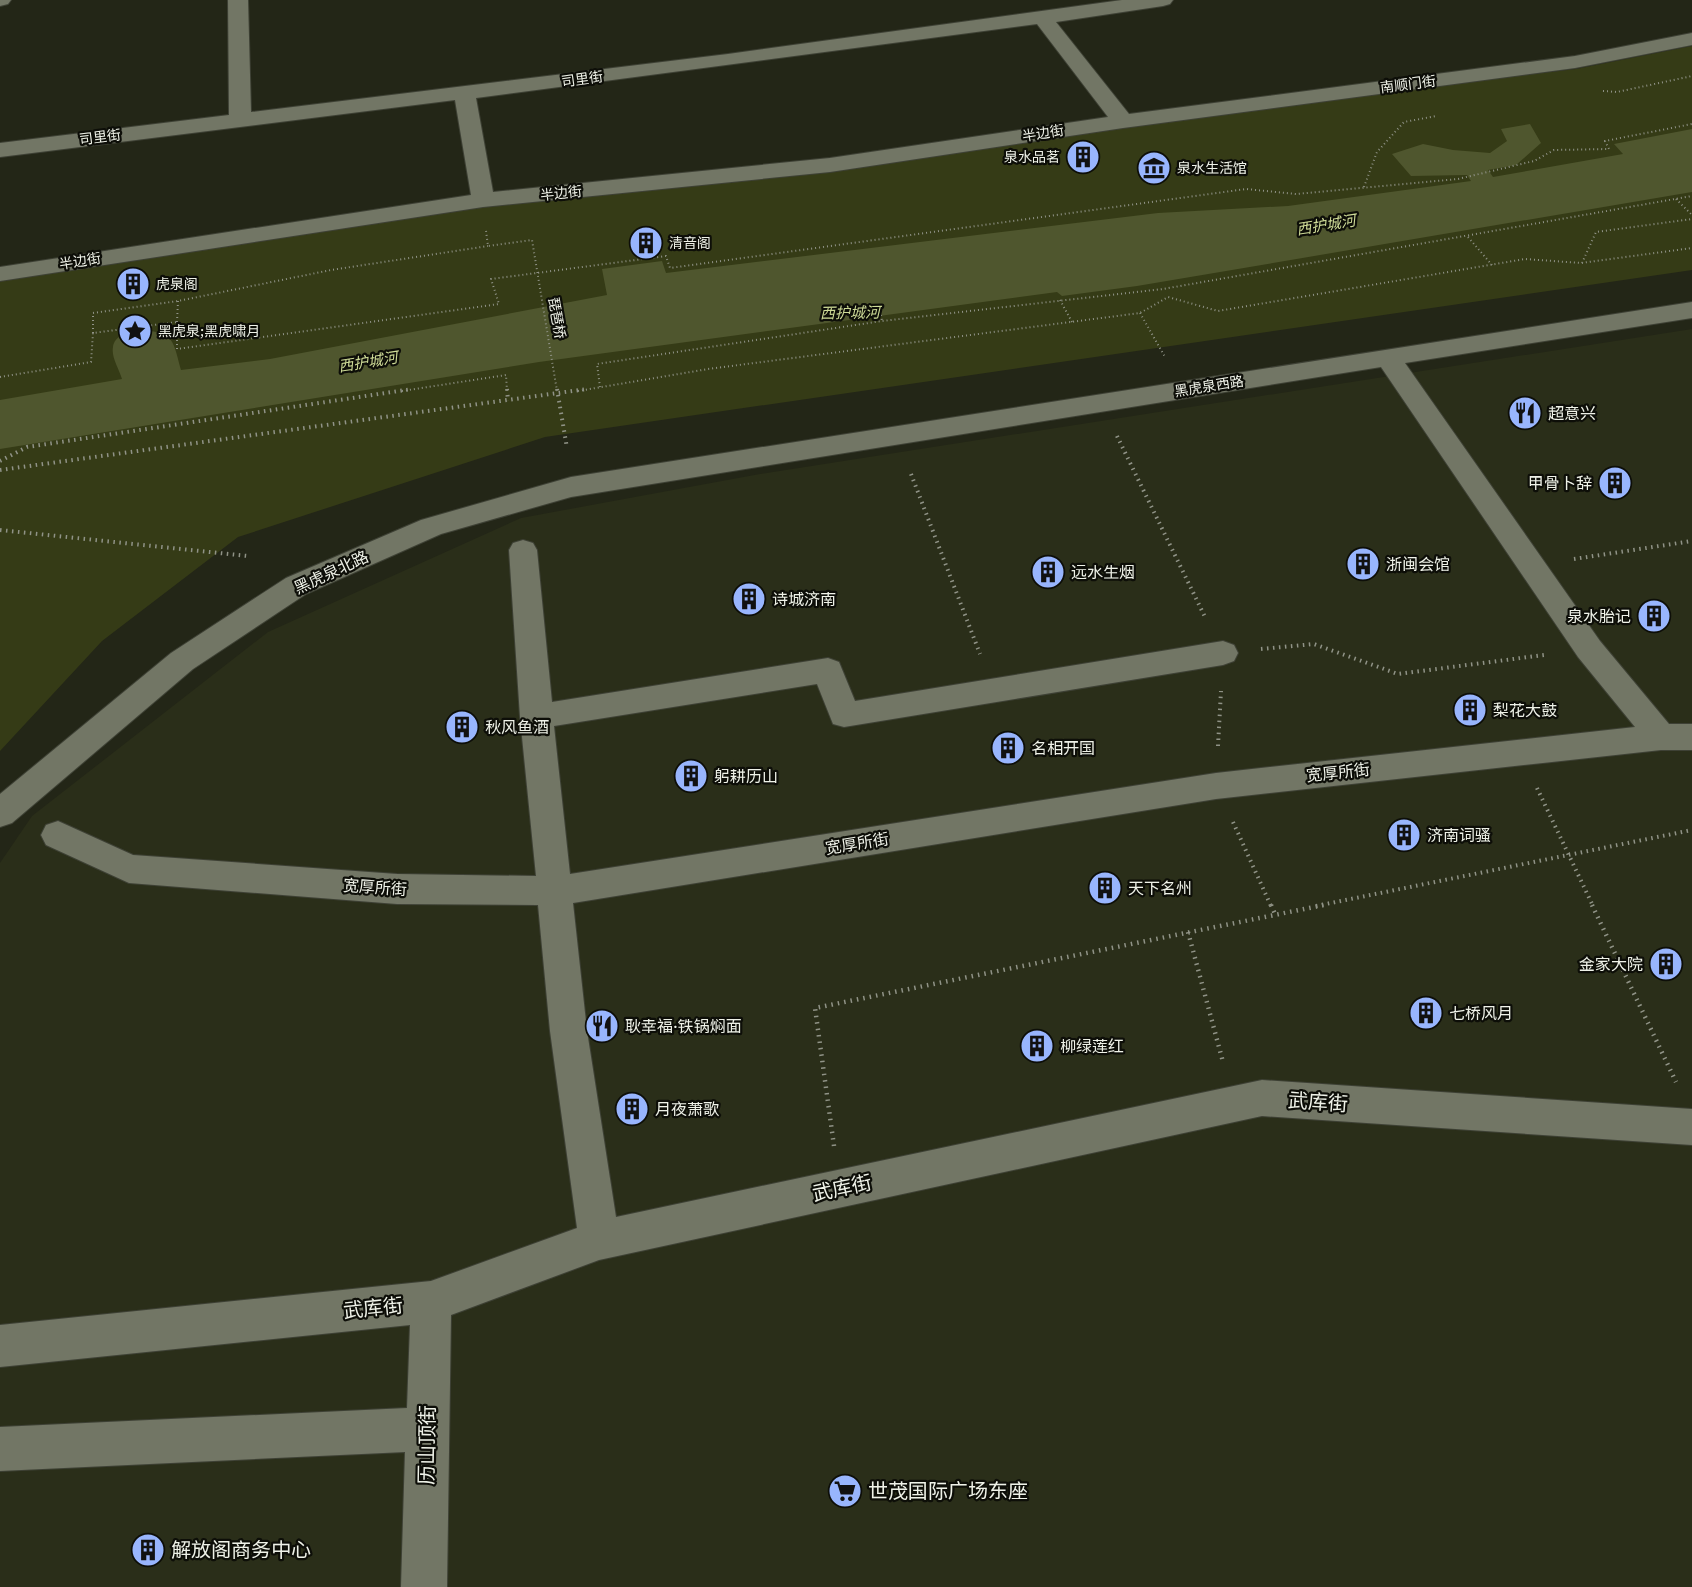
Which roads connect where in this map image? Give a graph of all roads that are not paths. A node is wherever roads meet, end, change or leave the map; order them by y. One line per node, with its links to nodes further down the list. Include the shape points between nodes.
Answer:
1 (238, 0): 6 (street)
2 (1163, 0): 3 (street, 司里街)
3 (1042, 18): 5 (street, 司里街); 7 (street)
4 (1692, 39): 7 (street, 南顺门街, via 1575,63)
5 (465, 94): 6 (street, 司里街); 9 (street)
6 (240, 120): 8 (street, 司里街)
7 (1123, 122): 9 (street, 半边街, via 830,165)
8 (0, 150)
9 (483, 200): 10 (street, 半边街)
10 (0, 274)
11 (1692, 310): 12 (street, 黑虎泉西路)
12 (1388, 358): 13 (street, 黑虎泉西路); 17 (street, via 1589,649)
13 (725, 461): 18 (street, 黑虎泉北路, via 571,487 442,524 296,586 182,661)
14 (524, 550): 16 (street)
15 (1223, 653): 16 (street, via 844,715 828,670)
16 (536, 717): 20 (street)
17 (1676, 737): 20 (street, 宽厚所街, via 1216,786)
18 (0, 813)
19 (58, 835): 20 (street, 宽厚所街, via 129,869 397,889)
20 (556, 891): 22 (street, via 561,962)
21 (1692, 1127): 22 (street, 武库街, via 1262,1098)
22 (599, 1240): 23 (street, 武库街)
23 (431, 1302): 24 (street, 武库街); 25 (street, 历山顶街)
24 (0, 1346)
25 (428, 1429): 26 (street); 27 (street, 历山顶街)
26 (0, 1449)
27 (424, 1587)

